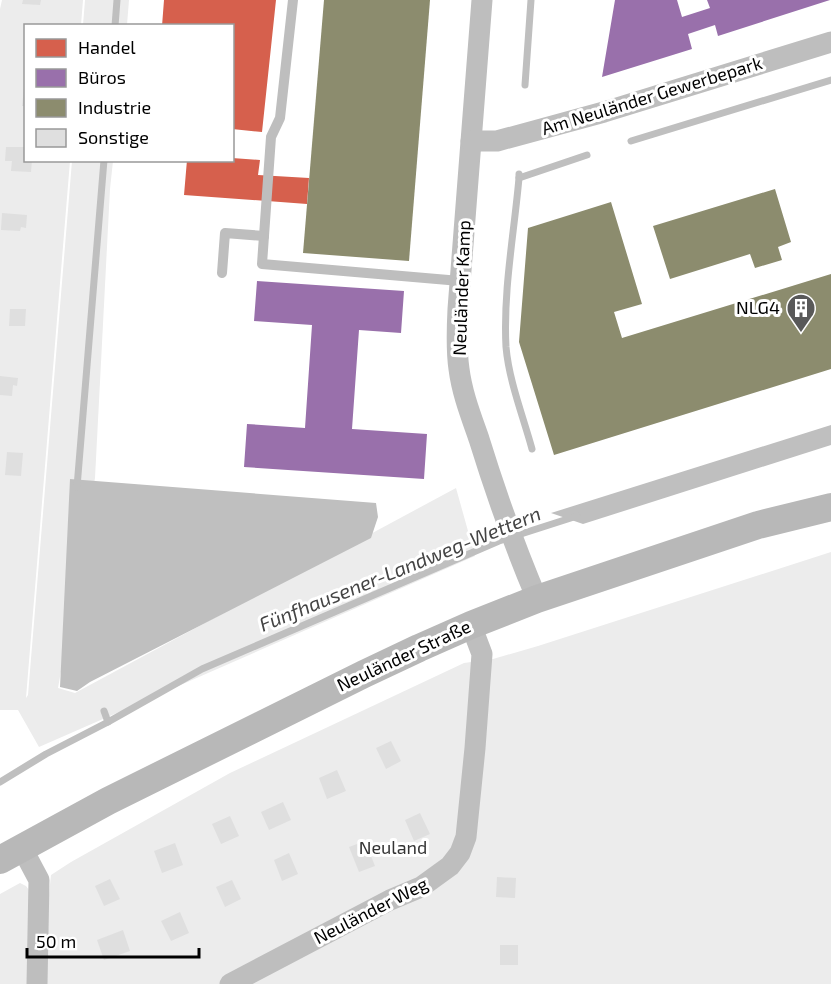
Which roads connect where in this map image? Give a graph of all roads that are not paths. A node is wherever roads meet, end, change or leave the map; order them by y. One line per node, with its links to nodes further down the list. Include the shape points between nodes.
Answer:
1 (294, 0): 5 (lane, via 279,118 271,138)
2 (482, 0): 4 (street, Neuländer Kamp)
3 (831, 42): 4 (street, Am Neuländer Gewerbepark, via 604,112 497,141)
4 (471, 141): 7 (street, Neuländer Kamp)
5 (264, 236): 6 (lane, via 225,234); 7 (lane, via 262,264)
6 (222, 273)
7 (460, 281): 9 (street, Neuländer Kamp, via 457,343 466,401 501,508)
8 (831, 507): 9 (main road, Neuländer Straße, via 758,525)
9 (537, 599): 10 (main road, Neuländer Straße)
10 (471, 625): 11 (main road, Neuländer Straße, via 108,801); 13 (street, Neuländer Weg, via 482,654 466,837 460,854 421,887)
11 (11, 854): 12 (street, via 39,880)
12 (38, 984)
13 (230, 984)

